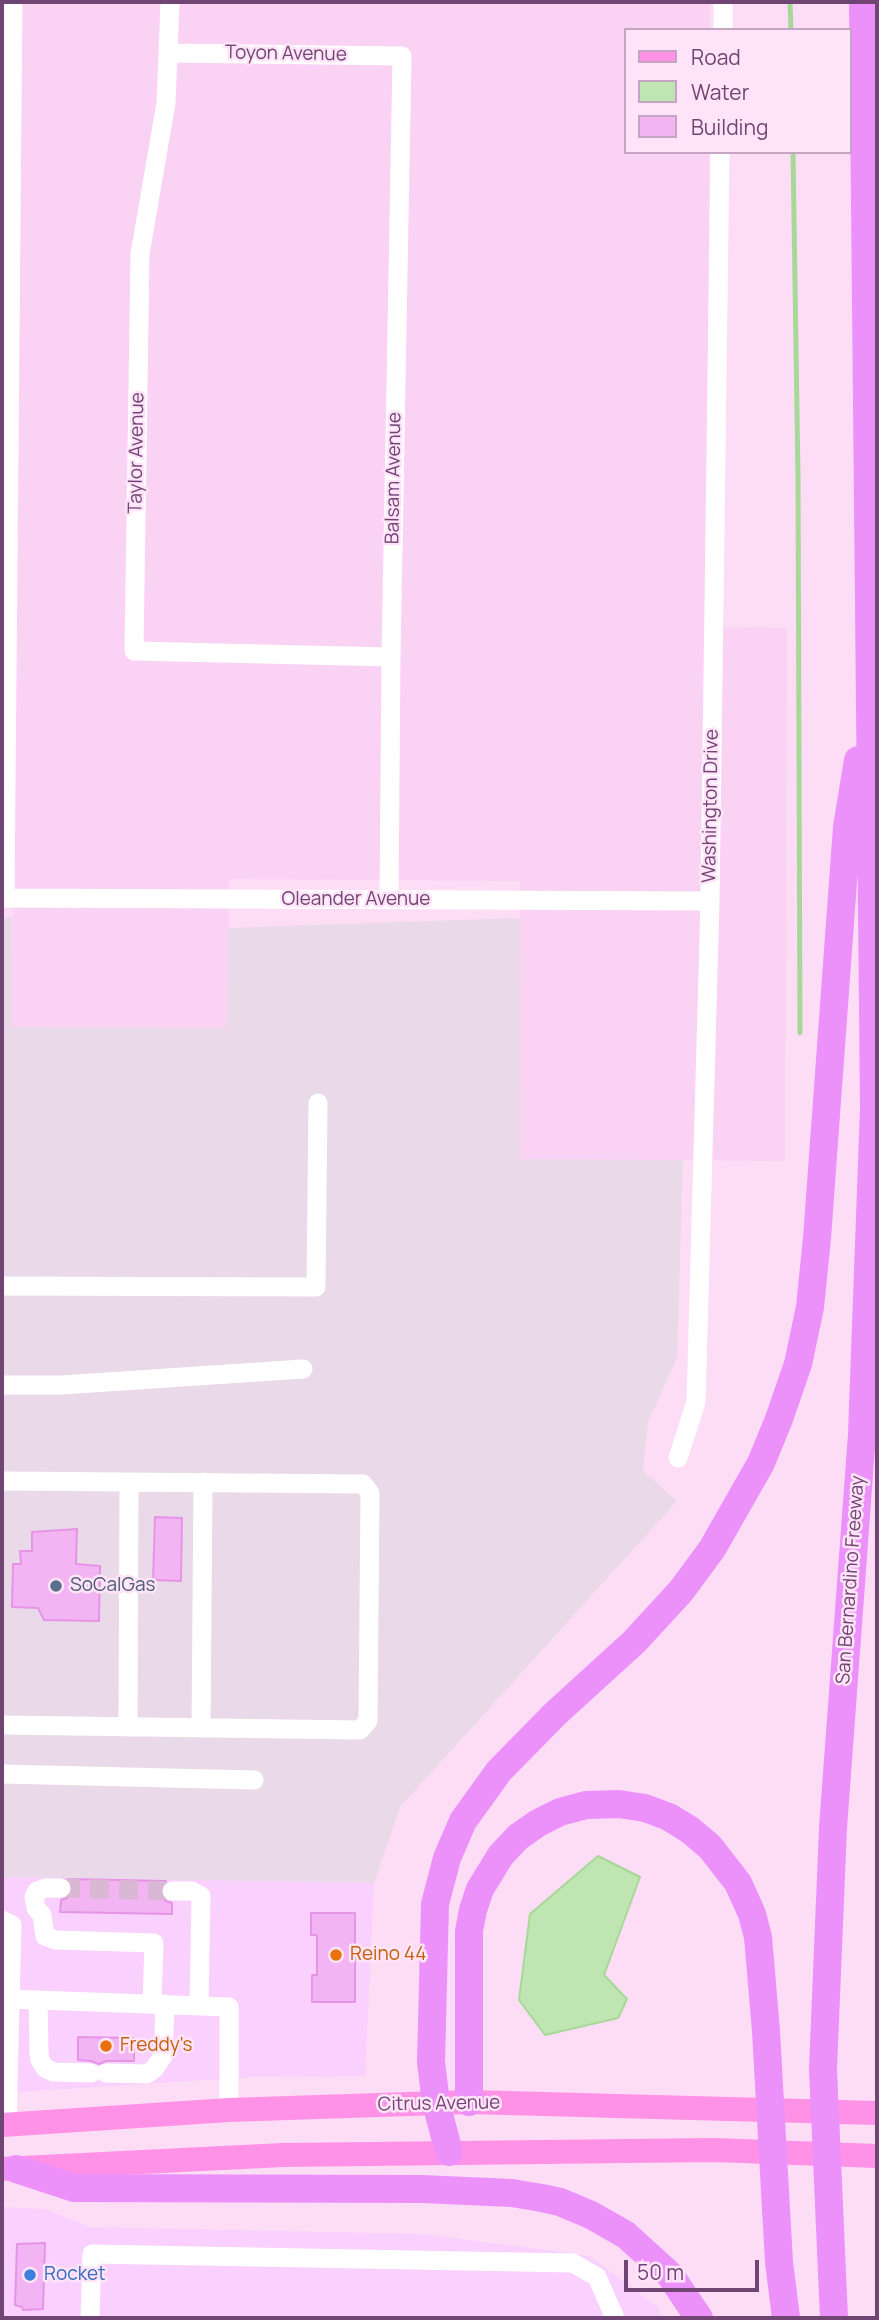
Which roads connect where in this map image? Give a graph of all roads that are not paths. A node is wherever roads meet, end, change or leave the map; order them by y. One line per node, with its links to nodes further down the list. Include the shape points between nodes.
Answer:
1 (13, 2): 11 (street)
2 (170, 2): 6 (street, Taylor Avenue)
3 (723, 2): 5 (street)
4 (863, 2): 10 (highway, San Bernardino Freeway)
5 (723, 28)
6 (169, 53): 7 (street, Toyon Avenue); 9 (street, Taylor Avenue, via 166,103 140,254 134,651)
7 (402, 56): 9 (street, Balsam Avenue)
8 (720, 154): 13 (street, Washington Drive)
9 (391, 657): 12 (street, Balsam Avenue)
10 (870, 681): 37 (highway, via 847,827 817,1238 798,1364 761,1463 705,1560 635,1642 499,1771 463,1821 435,1905 430,2049); 48 (highway, San Bernardino Freeway, via 874,1108 862,1434 833,1828 823,2069)
11 (3, 898): 12 (street, Oleander Avenue)
12 (389, 900): 13 (street, Oleander Avenue)
13 (710, 901): 18 (street, Washington Drive, via 696,1402)
14 (318, 1103): 15 (street, via 316,1287)
15 (2, 1286)
16 (303, 1369): 17 (street)
17 (2, 1385)
18 (678, 1458)
19 (2, 1481): 20 (street)
20 (129, 1482): 21 (street); 23 (street)
21 (203, 1482): 24 (street); 24 (street, via 363,1484 370,1493 368,1721 360,1730)
22 (2, 1725): 23 (street)
23 (128, 1727): 24 (street)
24 (201, 1728)
25 (2, 1774): 26 (street)
26 (254, 1780)
27 (61, 1888): 33 (street, via 37,1891 34,1898 45,1936 154,1943)
28 (172, 1891): 34 (street, via 201,1896)
29 (2, 1920): 30 (street, via 12,1925)
30 (6, 1966): 31 (street)
31 (9, 2000): 32 (street); 35 (street)
32 (38, 2000): 33 (street); 33 (street, via 40,2060 45,2068 99,2073 146,2074 154,2069 163,2056)
33 (158, 2004): 34 (street)
34 (199, 2006): 38 (street, via 229,2007)
35 (5, 2021): 40 (street)
36 (469, 2102): 37 (main road, Citrus Avenue); 39 (main road, Citrus Avenue); 47 (highway, via 470,1931 476,1899 501,1854 538,1823 586,1805 645,1808 690,1830 710,1847 737,1883 758,1937)
37 (436, 2103): 38 (main road, Citrus Avenue); 41 (highway)
38 (229, 2110): 40 (main road, Citrus Avenue)
39 (877, 2113)
40 (4, 2125)
41 (449, 2152): 42 (main road, via 714,2150); 43 (main road)
42 (877, 2156)
43 (9, 2169): 46 (highway, via 74,2188 410,2189 542,2198 583,2211 626,2235 670,2275)
44 (90, 2318): 45 (street, via 92,2254 573,2263 597,2277)
45 (615, 2318)
46 (699, 2318)
47 (786, 2318)
48 (834, 2318)

